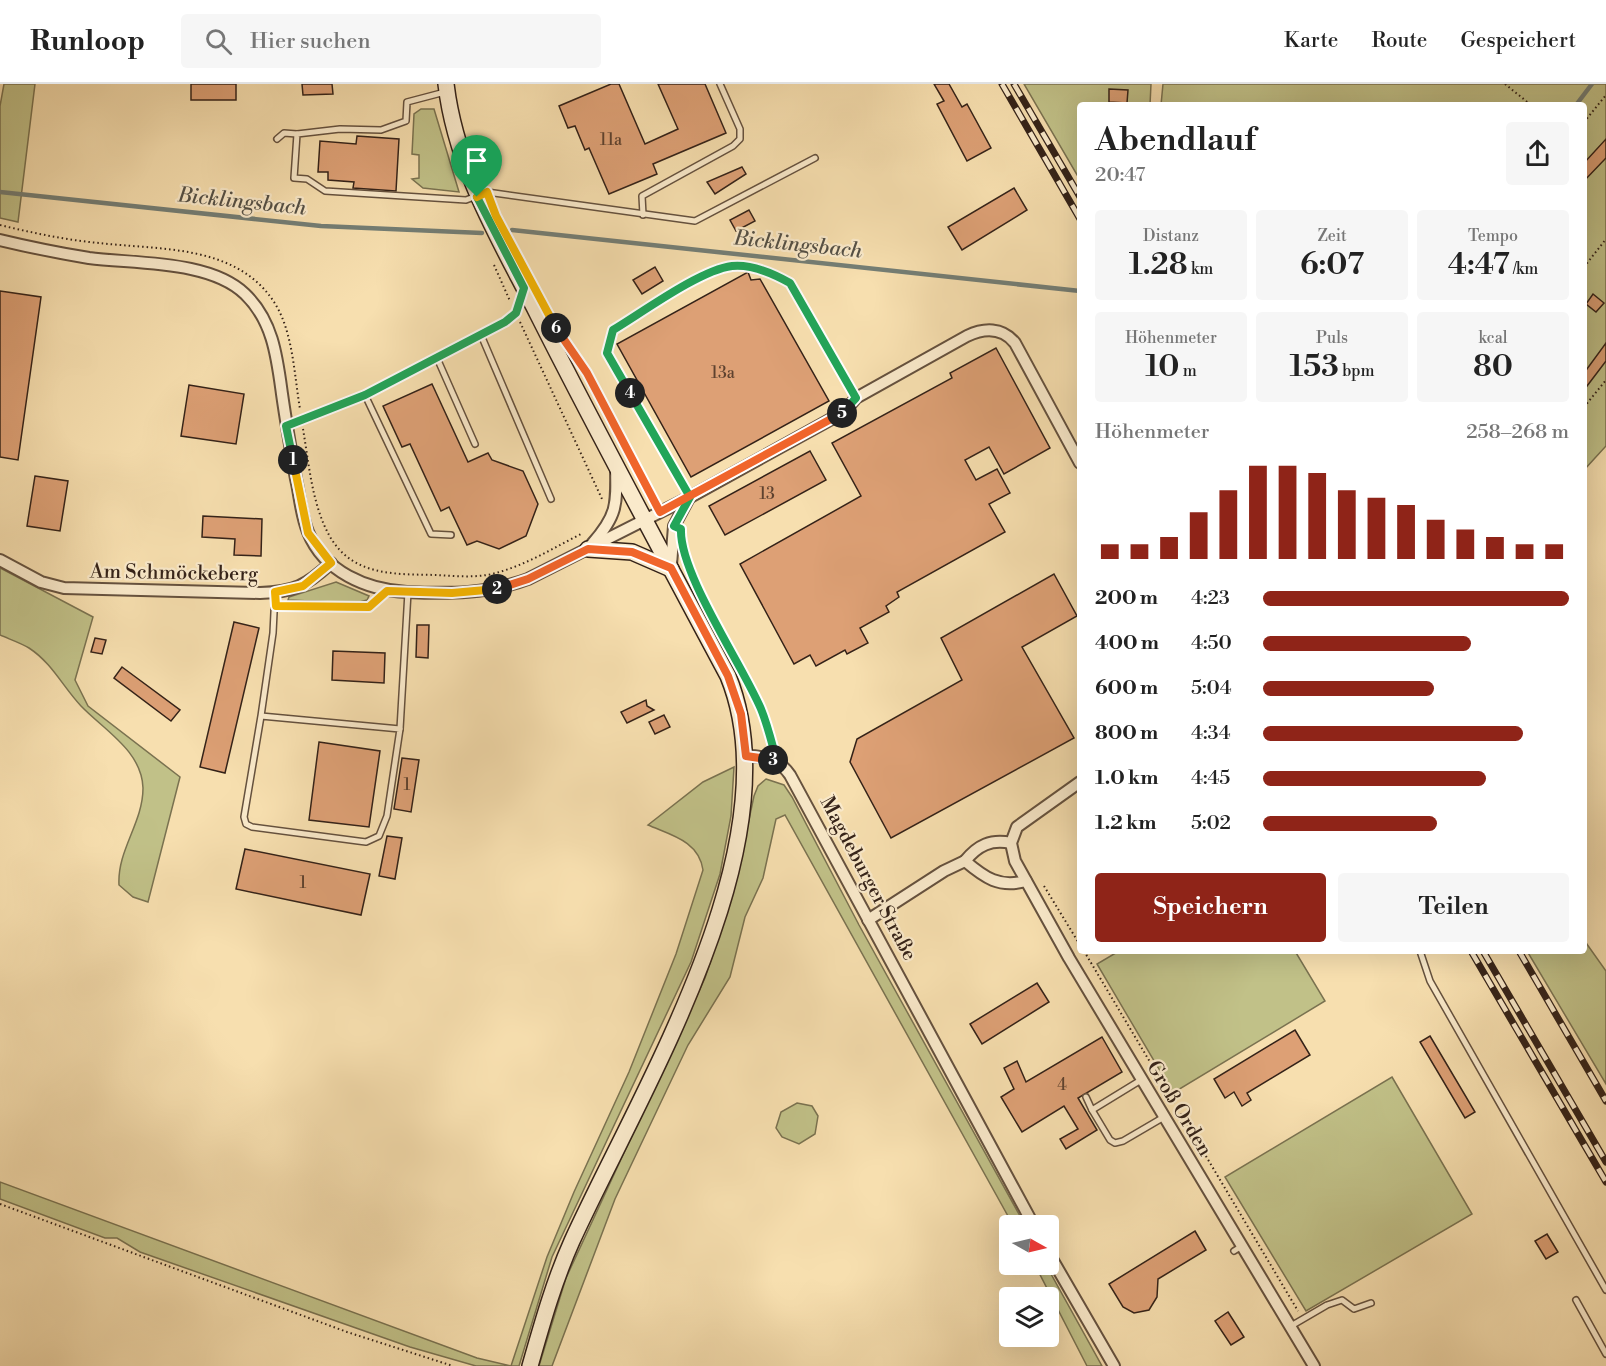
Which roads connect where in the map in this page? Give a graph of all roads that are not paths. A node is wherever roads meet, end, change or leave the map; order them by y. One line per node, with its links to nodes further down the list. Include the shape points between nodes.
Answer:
1 (720, 84): 7 (lane, via 740,129 740,140 642,196)
2 (446, 88): 3 (lane, via 407,102 406,121 381,130); 6 (main road, via 459,147)
3 (297, 134): 4 (lane, via 284,133); 6 (lane, via 294,178 307,179 325,191 466,200)
4 (277, 139)
5 (815, 158): 7 (lane, via 694,221)
6 (477, 197): 7 (lane, via 487,192); 9 (main road)
7 (643, 215)
8 (0, 240): 14 (street, via 85,257 210,273 234,285 253,303 268,326)
9 (524, 288): 10 (lane, via 516,313); 17 (main road)
10 (481, 335): 11 (lane); 19 (lane)
11 (437, 358): 12 (lane); 15 (lane)
12 (365, 395): 14 (lane); 21 (lane, via 431,534)
13 (856, 398): 16 (street, via 975,332 1001,332 1019,348); 18 (street, via 844,412); 18 (lane, via 790,283 775,275 734,265 713,270 613,330 607,353)
14 (286, 426): 24 (street, via 308,533)
15 (475, 444)
16 (1077, 457)
17 (616, 468): 20 (main road); 22 (street, via 614,515)
18 (690, 497): 20 (street); 25 (street, via 674,526)
19 (551, 499)
20 (645, 520): 22 (street); 25 (main road)
21 (451, 535)
22 (588, 549): 25 (main road, via 632,552); 28 (street, via 504,588 474,593)
23 (0, 560): 27 (street, Am Schmöckeberg, via 41,582 64,588)
24 (331, 563): 26 (street, via 364,585); 27 (street, Am Schmöckeberg, via 303,586)
25 (671, 568): 32 (main road, via 728,676 741,714)
26 (387, 591): 28 (street); 29 (lane, via 369,607)
27 (275, 592): 29 (lane)
28 (408, 592): 31 (lane)
29 (276, 606): 30 (lane)
30 (261, 716): 31 (lane); 31 (lane, via 246,824 358,841 373,840 383,830)
31 (400, 729)
32 (746, 756): 37 (street, Magdeburger Straße, via 777,762 790,775); 50 (main road, via 744,800 735,850 702,958 661,1055 568,1251)
33 (1077, 784): 34 (street, via 1021,823)
34 (1011, 843): 35 (street, via 991,841 975,849); 36 (street, Groß Orden, via 1017,867)
35 (965, 861): 36 (street, via 987,879 1007,884); 37 (street)
36 (1026, 881): 39 (street, Groß Orden)
37 (868, 920): 43 (street, Magdeburger Straße)
38 (1421, 954): 45 (lane, via 1430,981)
39 (1141, 1080): 41 (lane); 42 (street, Groß Orden)
40 (1086, 1097): 41 (lane)
41 (1092, 1110): 42 (lane, via 1115,1143)
42 (1164, 1117): 48 (street, Groß Orden, via 1238,1249)
43 (1028, 1215)
44 (1059, 1271): 51 (street)
45 (1606, 1290)
46 (1576, 1300): 49 (lane)
47 (1371, 1302): 48 (lane, via 1354,1309 1342,1300)
48 (1291, 1326): 52 (street, Groß Orden)
49 (1606, 1354)
50 (530, 1366)
51 (1114, 1366)
52 (1314, 1366)

